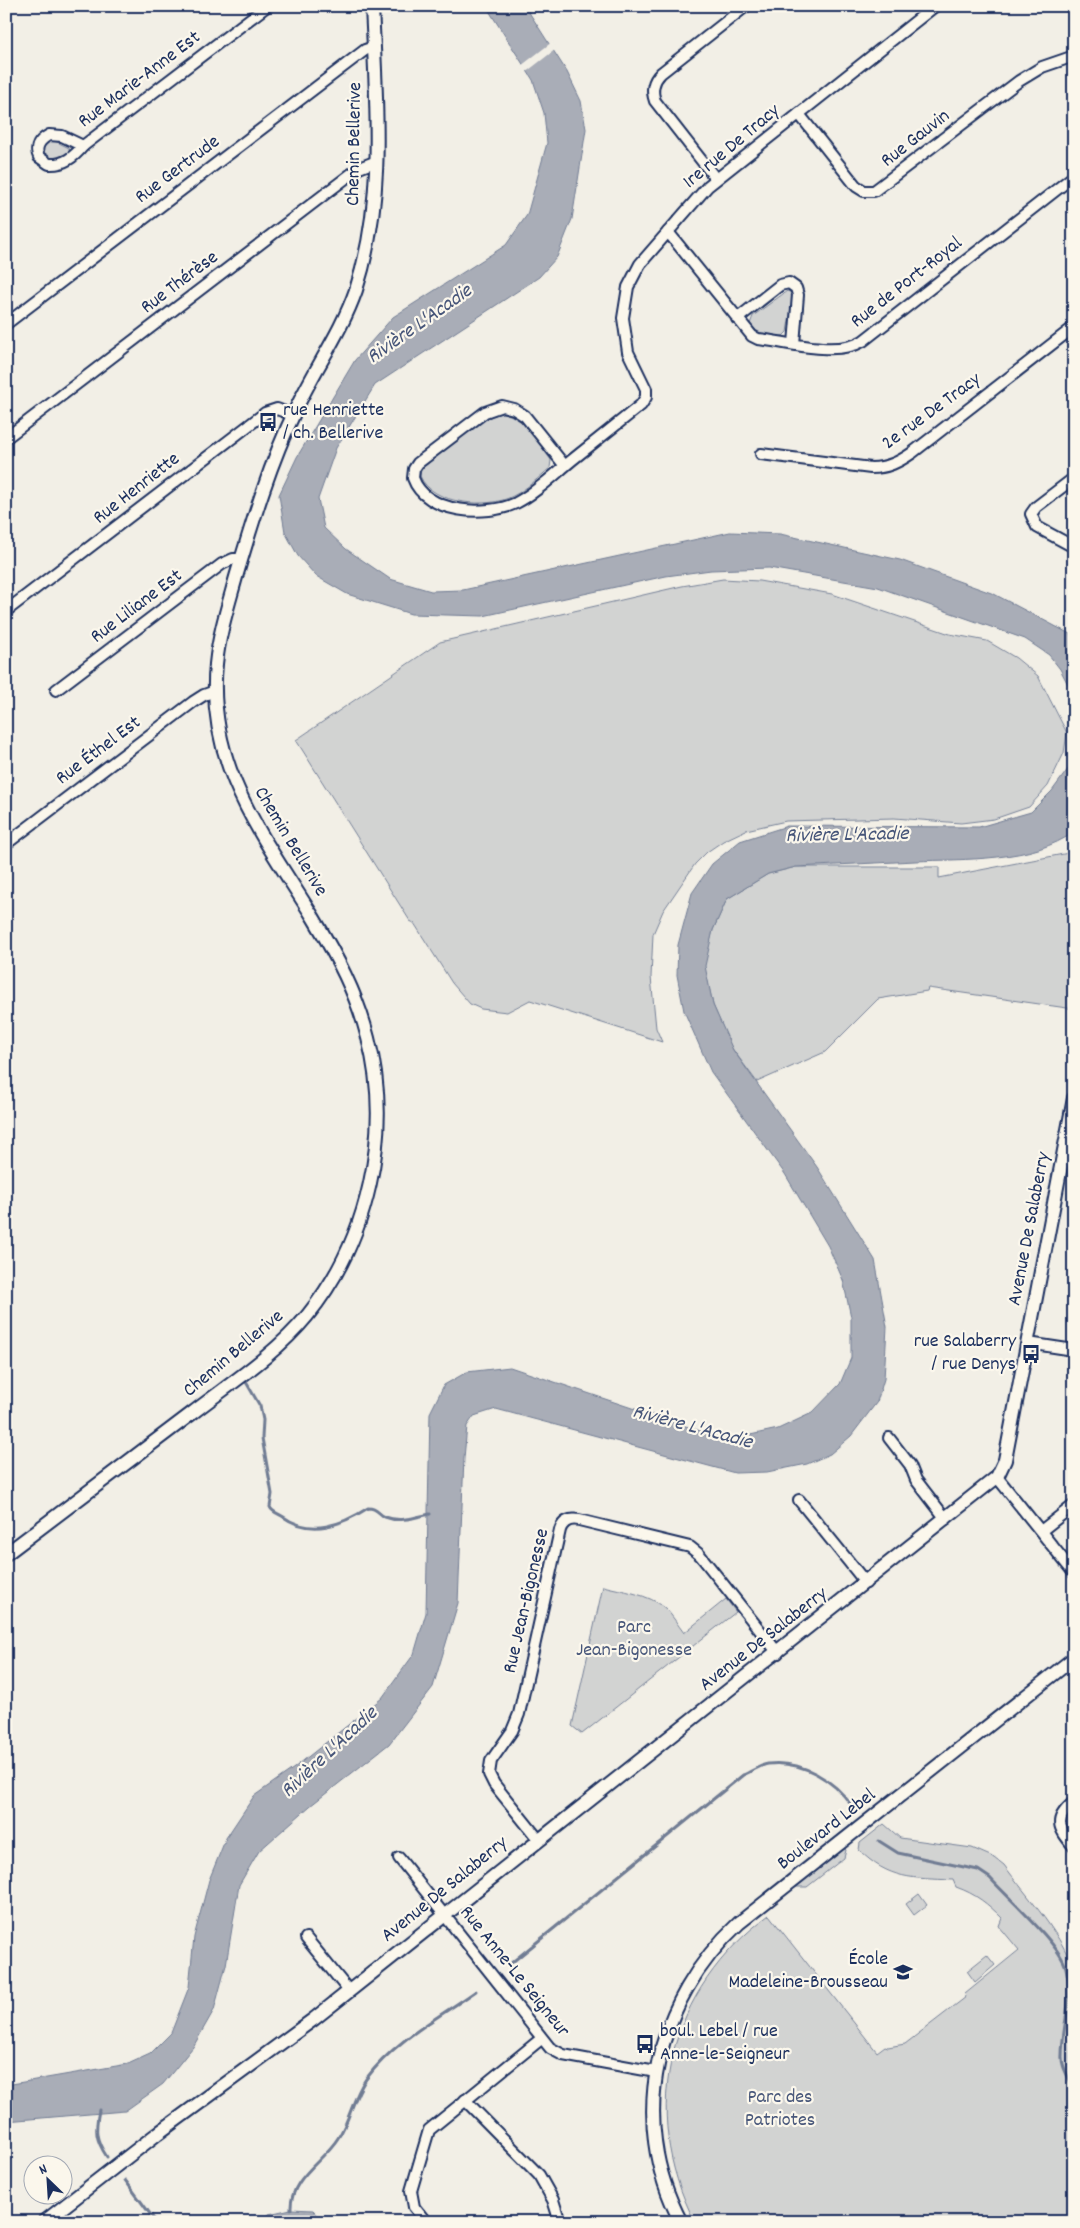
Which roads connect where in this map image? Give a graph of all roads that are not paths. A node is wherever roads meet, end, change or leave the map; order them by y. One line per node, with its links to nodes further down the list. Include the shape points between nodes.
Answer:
1 (267, 6): 8 (street, Rue Marie-Anne Est)
2 (372, 6): 5 (street, Chemin Bellerive)
3 (746, 6): 11 (street, via 661,73 653,86 655,101)
4 (930, 8): 7 (street, 1re rue De Tracy)
5 (374, 47): 9 (street, Chemin Bellerive); 14 (street, Rue Gertrude, via 365,50 276,116)
6 (1074, 56): 7 (street, Rue Gauvin, via 1042,67 1019,81 874,191 864,191 856,186)
7 (799, 114): 11 (street, 1re rue De Tracy)
8 (83, 146)
9 (378, 161): 17 (street, Chemin Bellerive, via 370,230 355,292 336,337); 18 (street, Rue Thérèse, via 359,168)
10 (1074, 176): 16 (street, Rue de Port-Royal, via 858,343 838,348)
11 (716, 179): 12 (street, 1re rue De Tracy)
12 (668, 232): 13 (street, Rue de Port-Royal); 20 (street, 1re rue De Tracy, via 636,270 624,302 626,347 646,396 641,406)
13 (737, 319): 16 (street, Rue de Port-Royal, via 754,338); 16 (street, via 790,282 798,295)
14 (6, 324)
15 (1074, 328): 19 (street, 2e rue De Tracy, via 912,453 888,466 870,468)
16 (794, 344)
17 (293, 415): 23 (street, Chemin Bellerive, via 266,480); 24 (street, Rue Henriette, via 277,409 265,413)
18 (6, 438)
19 (761, 454)
20 (565, 466): 20 (street, via 518,502 491,509 459,508 438,503 423,494 413,478 418,463 485,412 499,407 514,409 525,416)
21 (1074, 478): 22 (street, via 1031,514 1037,527)
22 (1074, 547)
23 (241, 559): 25 (street, Rue Liliane Est, via 222,564); 26 (street, Chemin Bellerive, via 221,636)
24 (6, 611)
25 (56, 690)
26 (215, 691): 27 (street, Rue Éthel Est, via 193,702); 37 (street, Chemin Bellerive, via 222,742 242,800 331,948 364,1022 378,1099 376,1149 370,1185 355,1232 336,1272 314,1306 288,1336)
27 (6, 844)
28 (1074, 1098): 29 (street, Avenue De Salaberry)
29 (1028, 1343): 30 (street); 32 (street, Avenue De Salaberry, via 1005,1460)
30 (1074, 1350)
31 (889, 1438): 35 (street)
32 (997, 1477): 35 (street, Avenue De Salaberry); 36 (street)
33 (799, 1500): 39 (street)
34 (1074, 1505): 36 (street)
35 (946, 1519): 39 (street, Avenue De Salaberry)
36 (1041, 1531): 38 (street)
37 (6, 1554)
38 (1074, 1573)
39 (866, 1583): 40 (street, Avenue De Salaberry)
40 (778, 1653): 43 (street, Avenue De Salaberry); 43 (street, Rue Jean-Bigonesse, via 690,1546 577,1519 565,1522 560,1530 519,1714 489,1767 494,1784)
41 (1074, 1658): 50 (street, Boulevard Lebel, via 729,1932 701,1964 678,2002)
42 (1074, 1802): 44 (street, via 1063,1811 1059,1823 1062,1833)
43 (539, 1840): 46 (street, Avenue De Salaberry)
44 (1074, 1847)
45 (399, 1858): 46 (street, Rue Anne-Le Seigneur)
46 (444, 1915): 48 (street, Avenue De Salaberry); 49 (street, Rue Anne-Le Seigneur)
47 (306, 1938): 48 (street)
48 (349, 1991): 52 (street, Avenue De Salaberry)
49 (541, 2039): 50 (street, Rue Anne-Le Seigneur, via 553,2051 563,2055); 51 (street)
50 (656, 2072): 55 (street, Boulevard Lebel, via 656,2148)
51 (465, 2100): 53 (street, via 432,2127 426,2136 411,2195 414,2207); 54 (street, via 539,2174)
52 (44, 2222)
53 (426, 2222)
54 (560, 2222)
55 (681, 2222)

